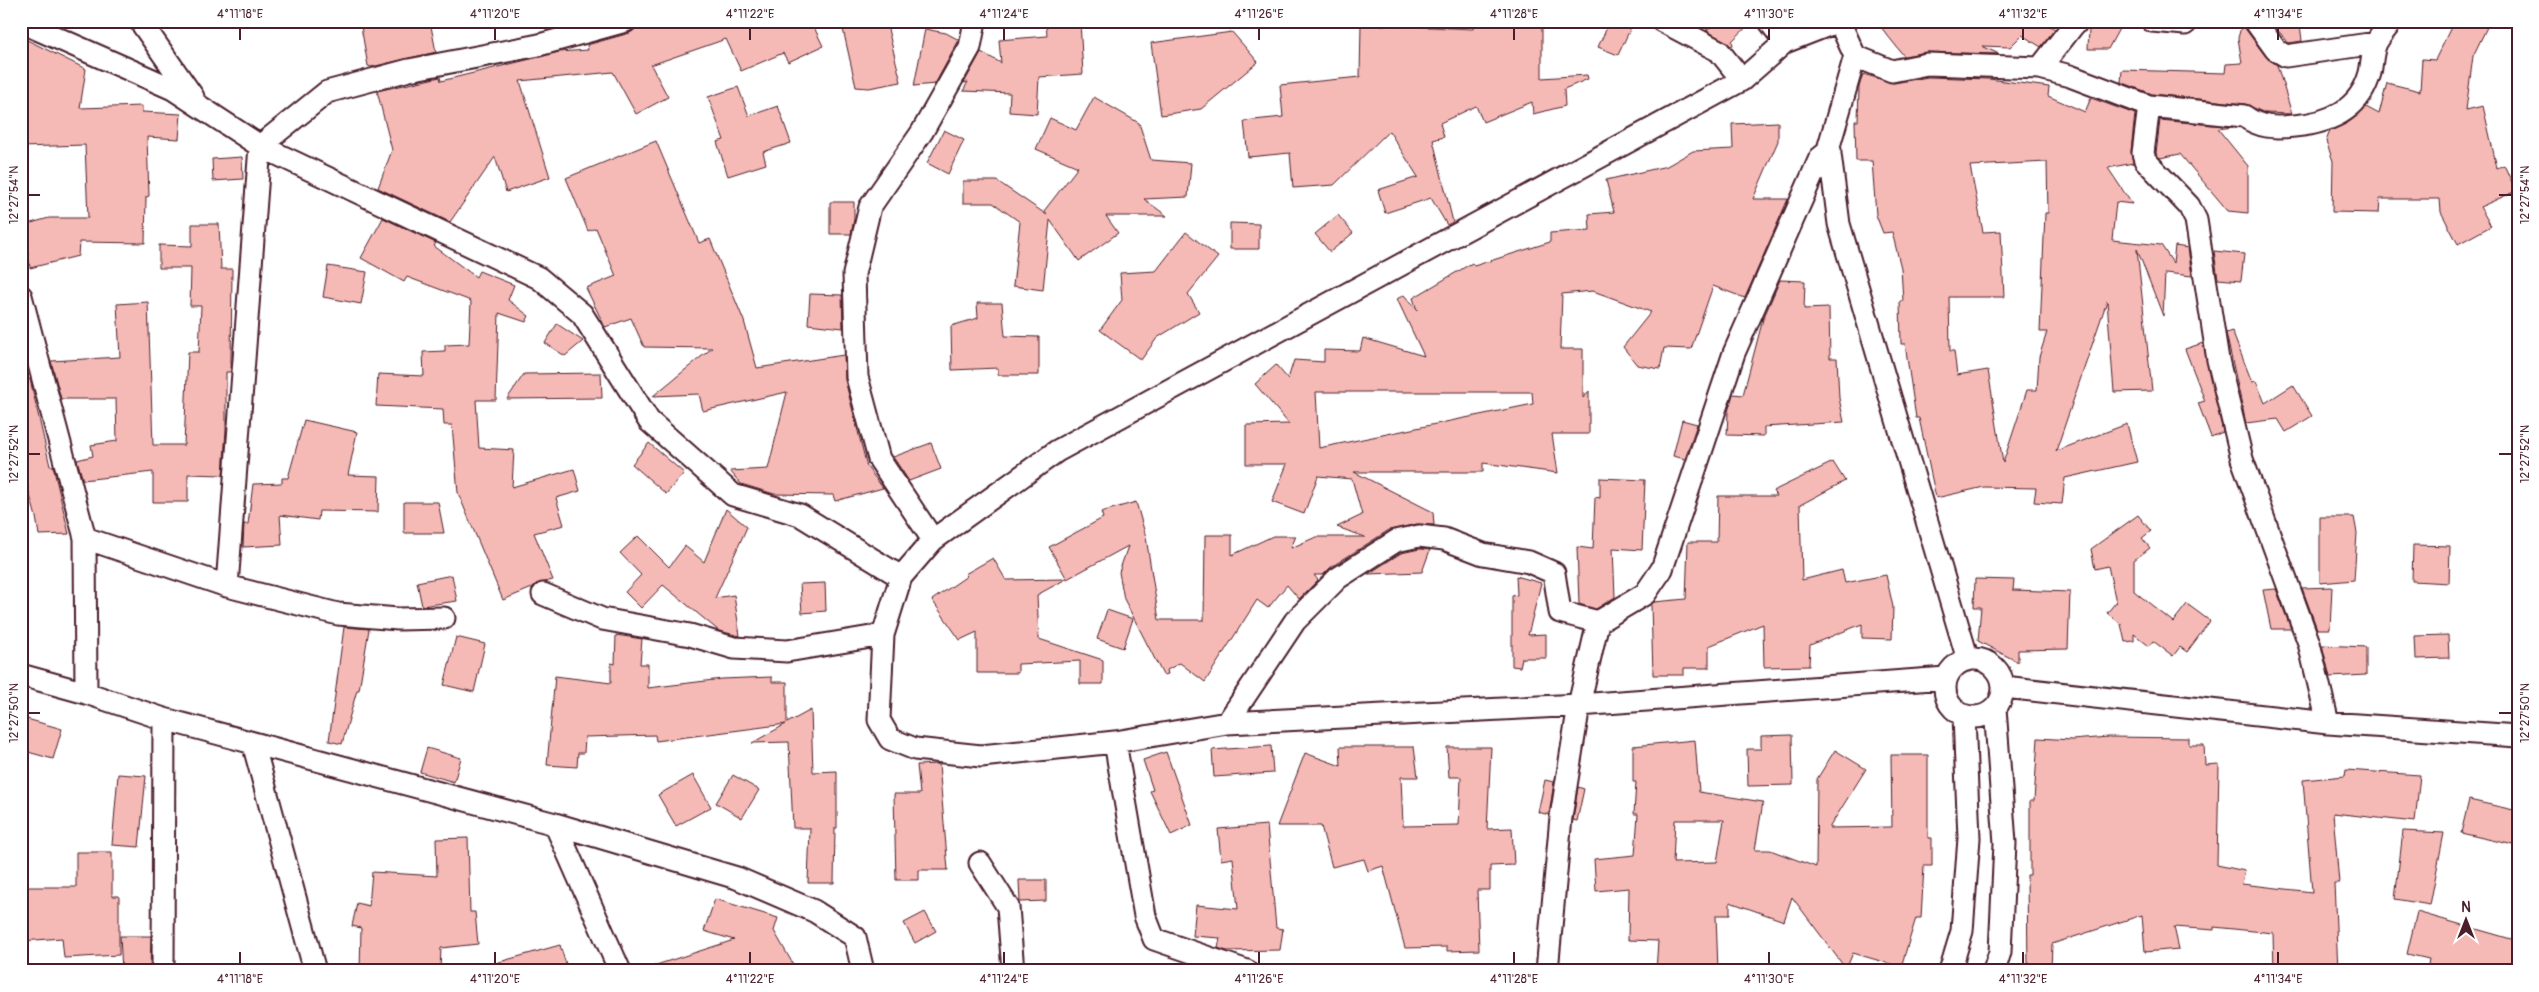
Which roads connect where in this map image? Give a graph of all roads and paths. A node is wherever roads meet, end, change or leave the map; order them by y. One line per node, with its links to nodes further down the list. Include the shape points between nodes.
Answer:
1 (140, 21): 19 (street)
2 (626, 21): 20 (street, via 539,45 409,70 327,92)
3 (975, 21): 25 (street, via 970,47 922,132 870,207 854,274 857,378 879,459)
4 (1662, 21): 17 (street, via 1719,51)
5 (1769, 21): 13 (street)
6 (1839, 21): 13 (street); 15 (street)
7 (2079, 21): 16 (street)
8 (2152, 21): 9 (street, via 2185,24)
9 (2188, 21)
10 (2254, 21): 14 (street, via 2276,50 2286,56)
11 (2392, 21): 14 (street)
12 (21, 22): 19 (street, via 174,89)
13 (1785, 42): 17 (street)
14 (2376, 43): 18 (street, via 2363,92 2350,108 2316,124 2276,128 2255,125 2244,116)
15 (1855, 56): 16 (street, via 1892,71 1927,64); 21 (street)
16 (2040, 68): 18 (street)
17 (1742, 80): 25 (street, via 1057,451)
18 (2149, 106): 42 (street, via 2142,153 2189,206 2196,220 2218,360 2242,459 2309,643)
19 (200, 108): 20 (street)
20 (260, 146): 26 (street, via 539,278 582,314 650,421 733,495 800,515); 27 (street)
21 (1829, 146): 30 (street, via 1830,150 1820,158 1734,353 1662,569 1644,594); 32 (street, via 1839,224)
22 (21, 296): 23 (street)
23 (27, 336): 24 (street)
24 (86, 538): 27 (street); 36 (street)
25 (933, 540): 26 (street)
26 (901, 577): 31 (street)
27 (227, 586): 29 (street, via 338,614 398,619)
28 (543, 594): 31 (street, via 602,619 734,648 788,651)
29 (444, 618)
30 (1598, 622): 37 (street); 41 (street, via 1560,612 1554,573 1529,562 1483,554 1444,539 1419,536 1396,541 1338,578 1295,622)
31 (883, 634): 44 (street, via 879,720 890,739 914,749 980,756)
32 (1968, 660): 34 (street, via 1952,668); 35 (street, via 1984,661 1994,667)
33 (21, 675): 36 (street)
34 (1946, 678): 37 (street); 39 (street, via 1947,700)
35 (2004, 687): 38 (street); 42 (street)
36 (86, 693): 40 (street)
37 (1579, 704): 41 (street); 54 (street, via 1561,818)
38 (1995, 708): 39 (street, via 1975,718); 56 (street, via 2005,843 2000,952)
39 (1964, 716): 55 (street, via 1969,838 1962,931)
40 (164, 718): 45 (street); 48 (street)
41 (1227, 723): 44 (street)
42 (2328, 723): 43 (street)
43 (2518, 736)
44 (1115, 742): 53 (street, via 1145,916 1154,939)
45 (253, 743): 46 (street); 49 (street)
46 (556, 824): 50 (street); 51 (street, via 737,878 814,911 855,937)
47 (980, 863): 52 (street, via 1008,907)
48 (163, 971)
49 (315, 971)
50 (620, 971)
51 (864, 971)
52 (1013, 971)
53 (1247, 971)
54 (1547, 971)
55 (1950, 971)
56 (1994, 971)

